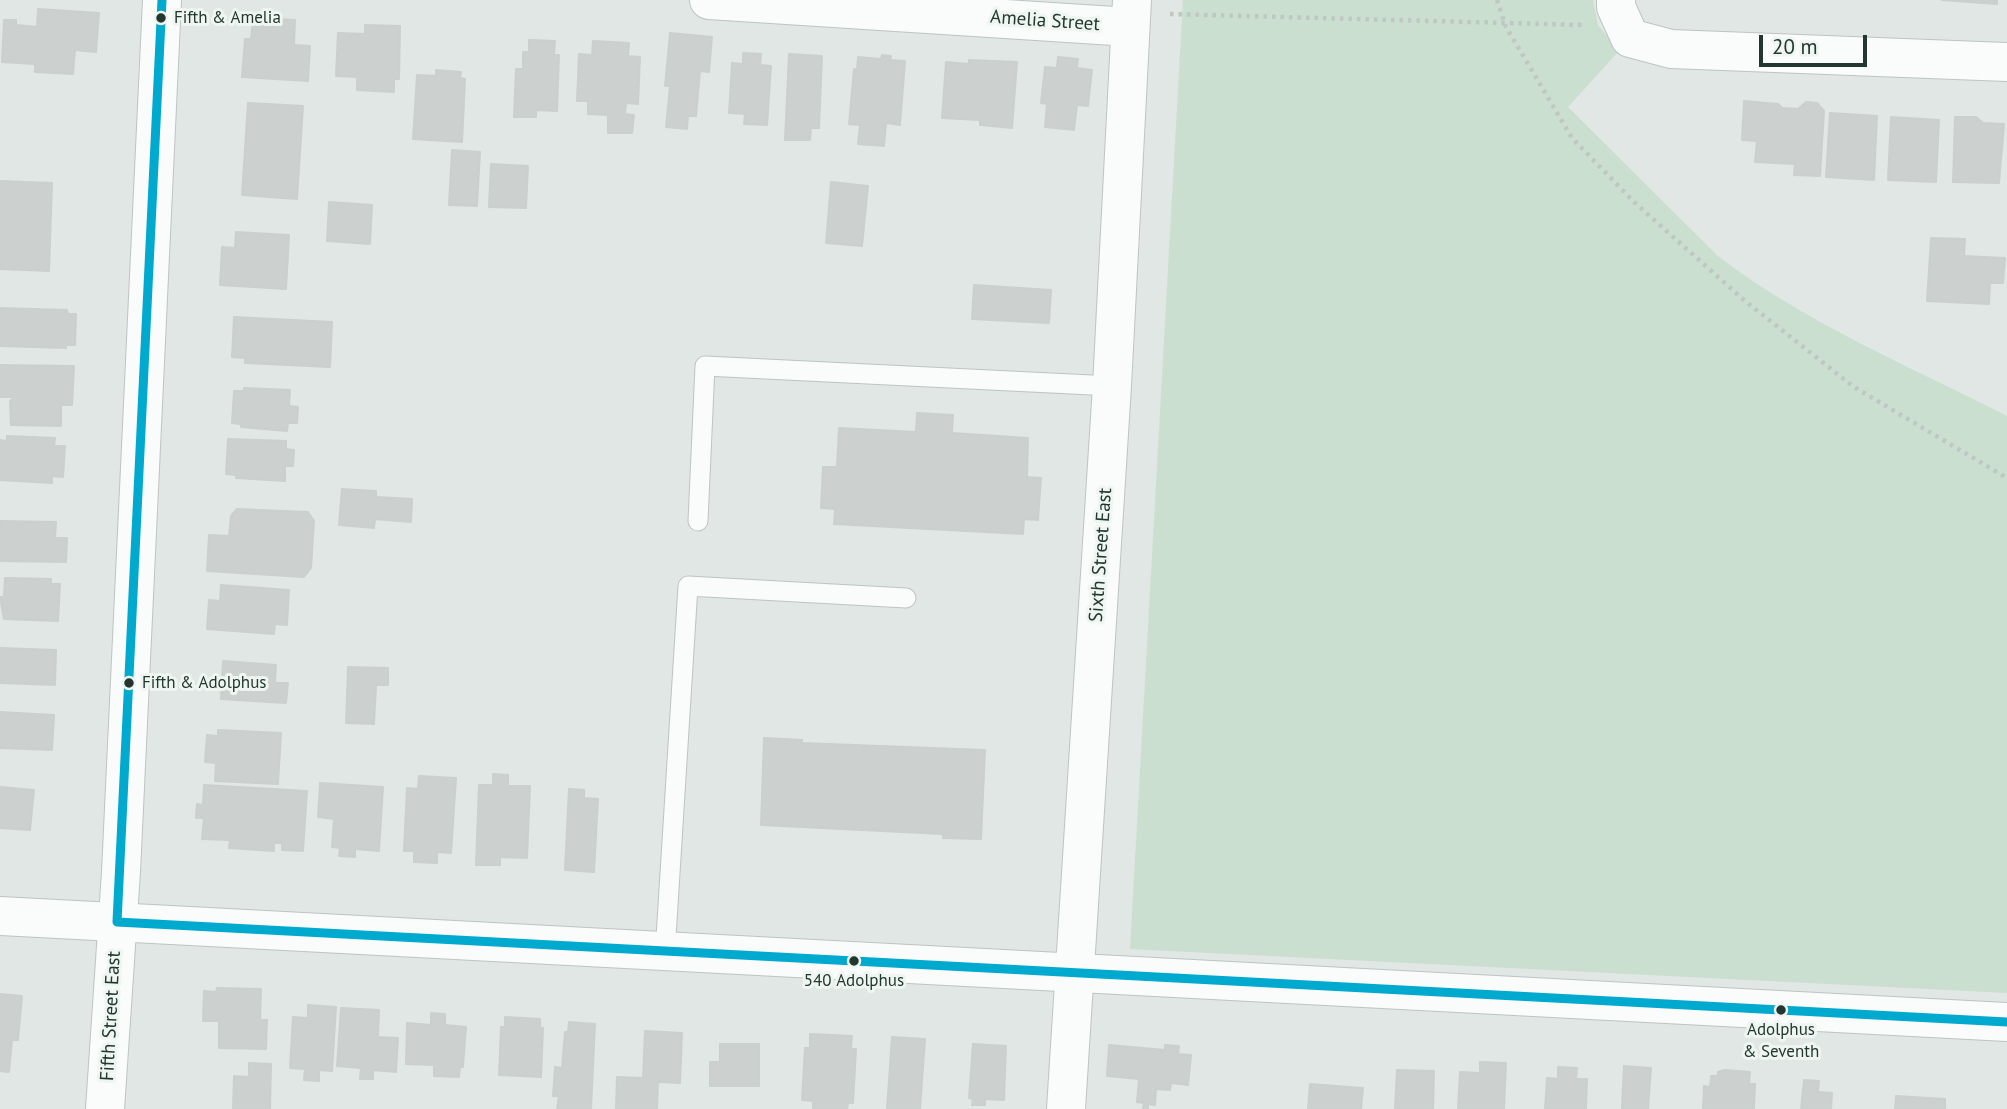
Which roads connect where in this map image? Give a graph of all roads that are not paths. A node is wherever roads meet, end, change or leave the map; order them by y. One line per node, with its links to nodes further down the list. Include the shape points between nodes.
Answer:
1 (163, 0): 10 (street, Fifth Street East)
2 (709, 0): 3 (street, Amelia Street)
3 (1131, 13): 6 (street, Sixth Street East)
4 (1621, 14): 5 (street, via 1630,38 1671,49)
5 (2007, 62)
6 (1112, 386): 7 (lane, via 705,366); 12 (street, Sixth Street East)
7 (698, 521)
8 (906, 598): 11 (lane, via 688,586)
9 (0, 916): 10 (street)
10 (117, 922): 11 (street); 14 (street, Fifth Street East)
11 (665, 953): 12 (street)
12 (1074, 973): 13 (street); 15 (street, Sixth Street East)
13 (2007, 1022)
14 (105, 1109)
15 (1066, 1109)

